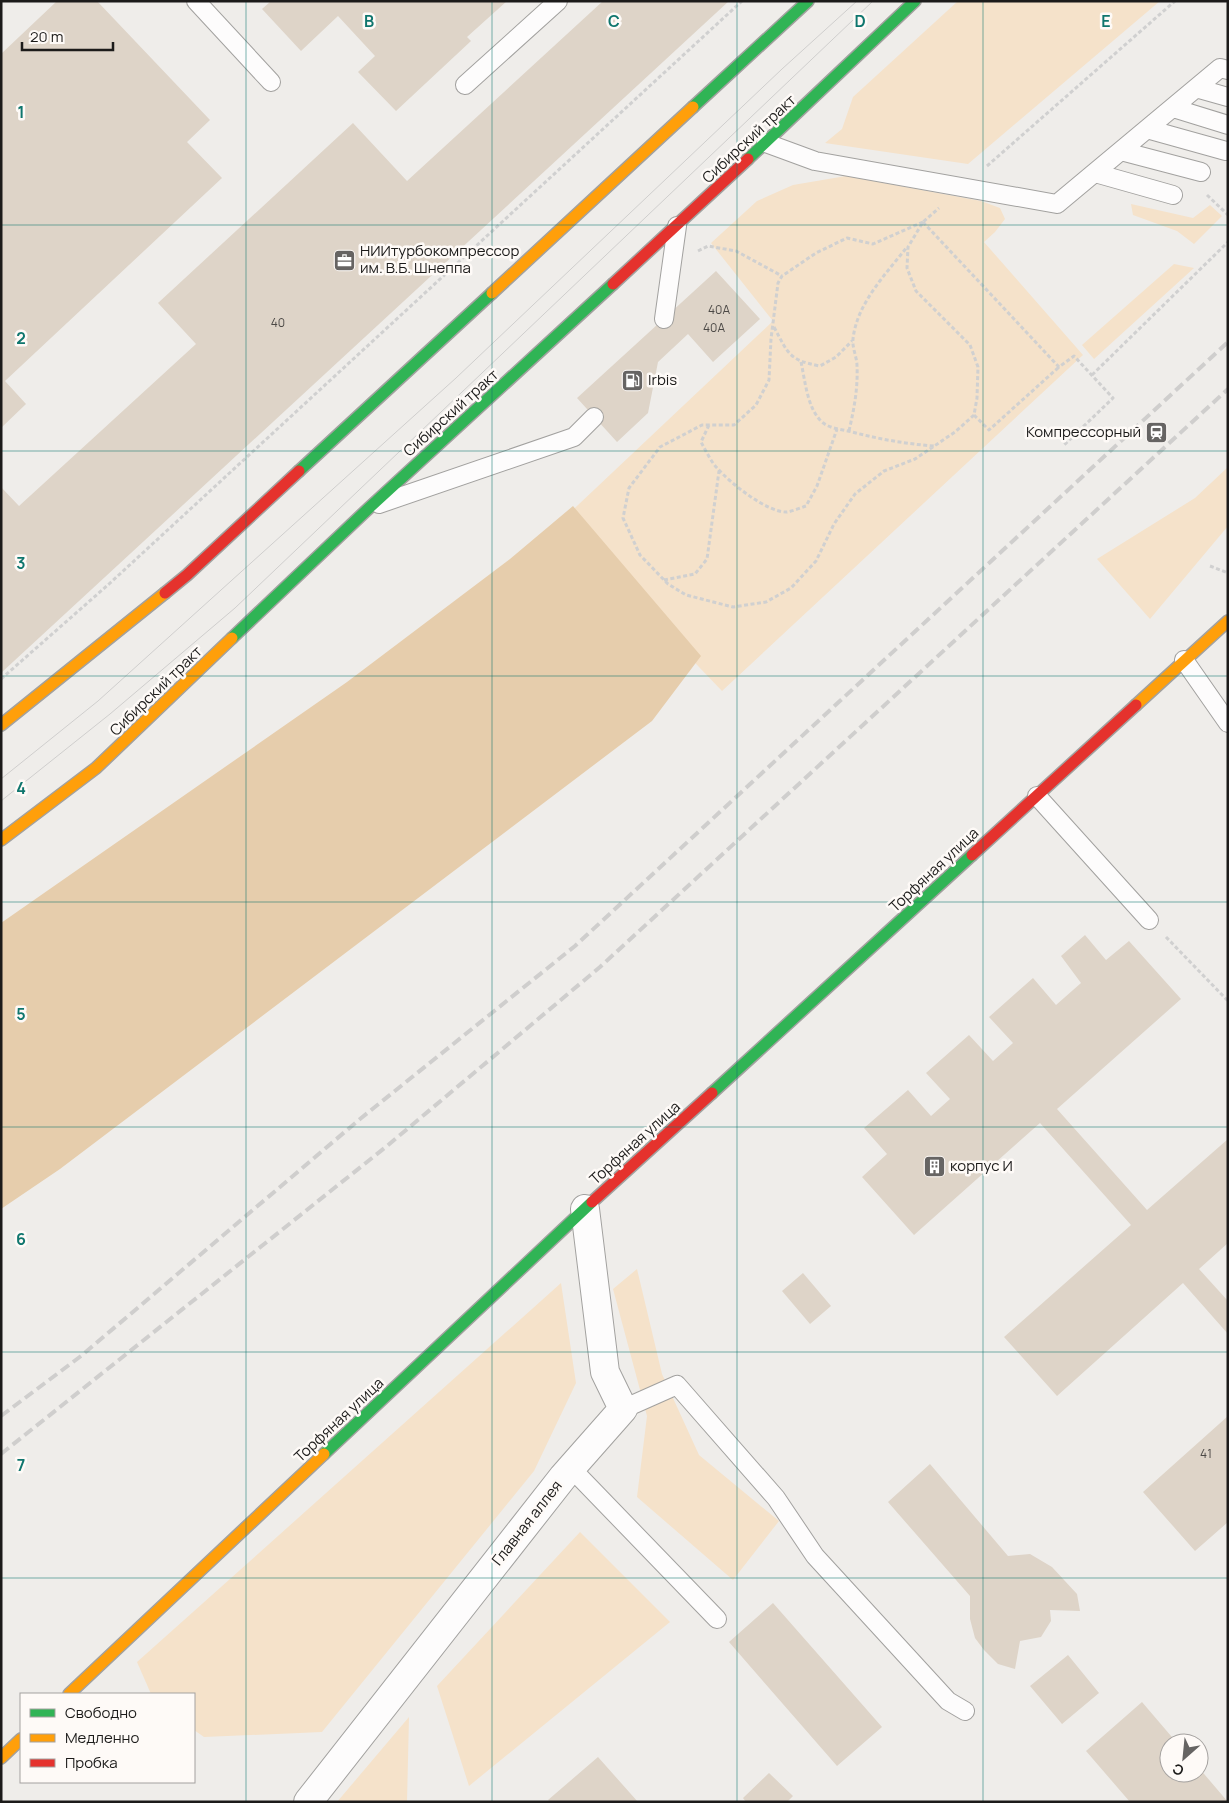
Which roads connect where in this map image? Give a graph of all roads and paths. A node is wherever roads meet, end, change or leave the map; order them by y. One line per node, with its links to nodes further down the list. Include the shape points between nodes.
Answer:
1 (196, 1): 8 (lane)
2 (558, 1): 9 (lane)
3 (742, 1): 50 (path, via 109,584)
4 (808, 1): 52 (main road, via 187,576)
5 (915, 1): 15 (main road, Сибирский тракт)
6 (1174, 1): 20 (path)
7 (1228, 70): 10 (lane, via 1220,68)
8 (271, 82)
9 (465, 85)
10 (1196, 88): 11 (lane); 12 (lane)
11 (1228, 97)
12 (1173, 108): 13 (lane); 14 (lane)
13 (1228, 125)
14 (1147, 129): 16 (lane); 17 (lane)
15 (766, 143): 20 (lane, via 815,161); 25 (main road, Сибирский тракт)
16 (1122, 150): 18 (lane); 19 (lane)
17 (1226, 151)
18 (1201, 172)
19 (1095, 173): 20 (lane, via 1057,204); 22 (lane)
20 (962, 187): 24 (path)
21 (1203, 192): 23 (path)
22 (1173, 195)
23 (1228, 215)
24 (923, 222): 27 (path); 29 (path, via 874,244 847,238 816,252); 34 (path)
25 (677, 226): 28 (lane); 44 (main road, Сибирский тракт)
26 (1228, 242): 35 (path)
27 (908, 246): 32 (path, via 859,314); 36 (path, via 906,268 916,291 970,345 978,366)
28 (671, 266): 29 (path, via 708,246 736,251); 30 (lane)
29 (782, 276): 31 (path, via 778,283)
30 (664, 319)
31 (773, 326): 33 (path, via 788,352); 38 (path, via 769,380 756,405 734,425)
32 (852, 341): 33 (path, via 836,357 820,366); 40 (path, via 857,364 856,401)
33 (801, 362): 39 (path, via 810,403 820,420)
34 (1059, 367): 35 (path, via 1074,356); 36 (path, via 990,430)
35 (1092, 375): 41 (path, via 1113,398)
36 (974, 415): 42 (path)
37 (594, 417): 44 (lane, via 574,437)
38 (709, 425): 43 (path, via 701,442); 47 (path, via 702,425 660,447 629,488 623,518 640,555)
39 (837, 429): 40 (path); 43 (path, via 817,486 806,506 786,512 769,507 734,485)
40 (849, 431): 42 (path, via 907,444)
41 (1064, 445)
42 (935, 446): 47 (path, via 915,459 884,471 855,494 834,524 816,561 791,588 766,602 733,607 686,594)
43 (719, 470): 47 (path, via 706,559 696,574)
44 (369, 508): 54 (main road, Сибирский тракт, via 96,768)
45 (1210, 566): 46 (path)
46 (1228, 574)
47 (664, 580)
48 (1228, 621): 49 (main road, Торфяная улица)
49 (1184, 660): 51 (lane); 53 (main road, Торфяная улица)
50 (1, 679)
51 (1228, 723)
52 (1, 726)
53 (1037, 796): 55 (lane); 57 (main road, Торфяная улица)
54 (1, 840)
55 (1149, 920): 56 (path)
56 (1228, 1001)
57 (585, 1209): 58 (street, via 605,1372); 61 (main road, Торфяная улица)
58 (623, 1409): 59 (street, Главная аллея); 62 (lane, via 677,1385 776,1498 815,1556 948,1701)
59 (571, 1468): 60 (lane); 65 (street, Главная аллея)
60 (717, 1619)
61 (70, 1693)
62 (965, 1710)
63 (20, 1740): 64 (main road)
64 (1, 1758)
65 (308, 1802)

